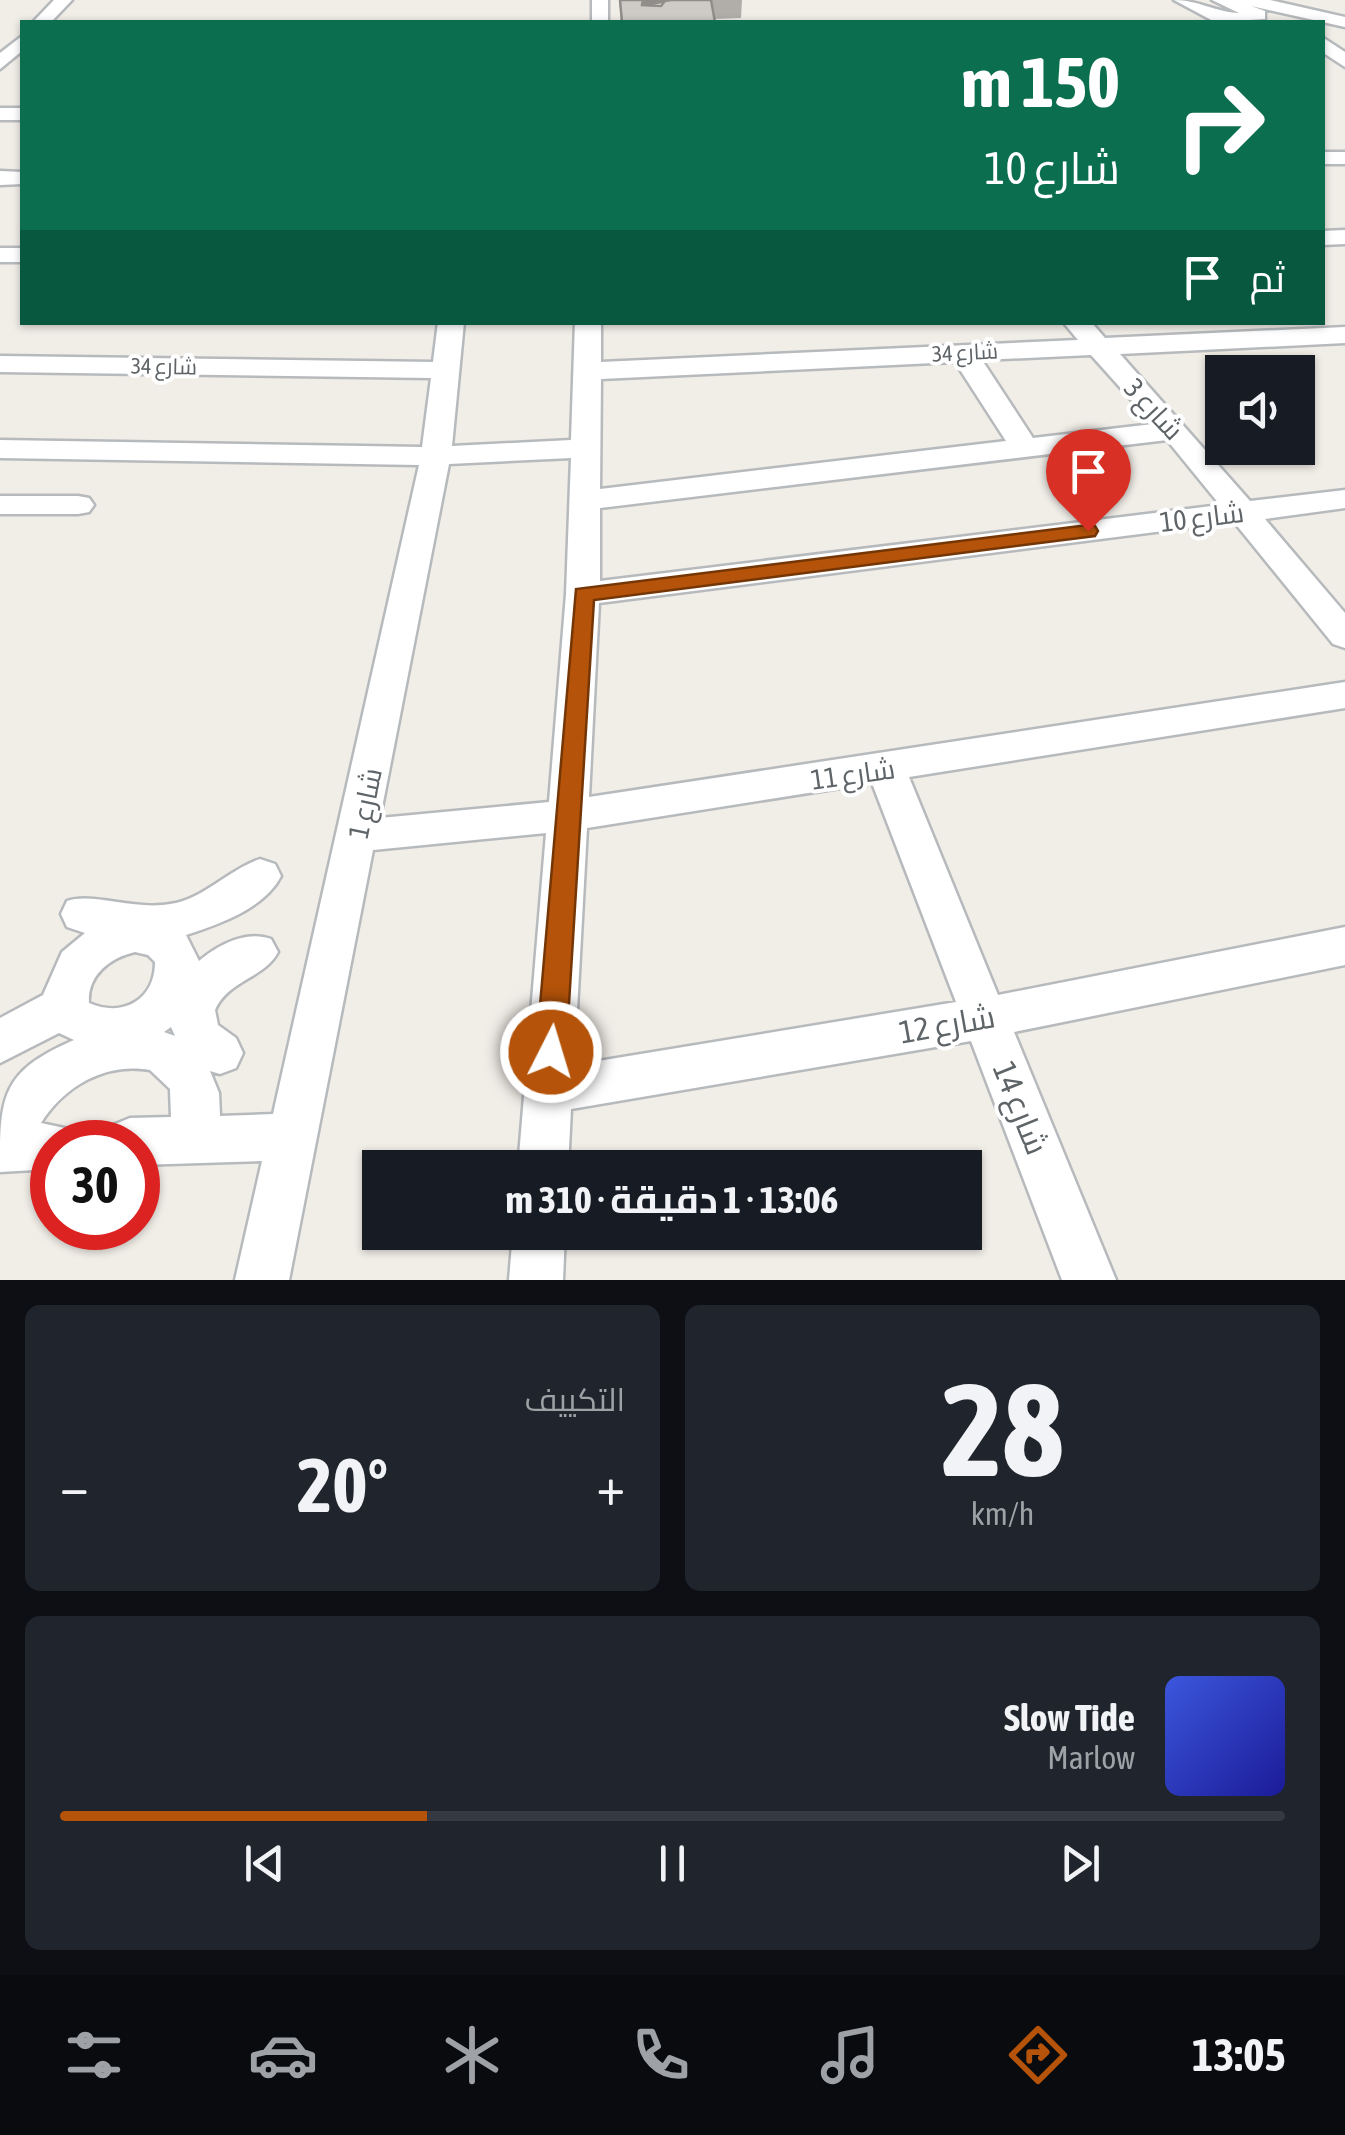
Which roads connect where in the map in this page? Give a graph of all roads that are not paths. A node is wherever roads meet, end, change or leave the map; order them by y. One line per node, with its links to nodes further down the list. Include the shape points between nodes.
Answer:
1 (64, 0): 5 (street)
2 (1182, 0): 4 (street)
3 (1248, 0): 6 (street)
4 (1221, 13)
5 (43, 20)
6 (1319, 20)
7 (1325, 43): 8 (street)
8 (1345, 61)
9 (451, 325): 15 (street, شارع 1)
10 (588, 325): 16 (street)
11 (1085, 334): 12 (street, شارع 34); 13 (street, شارع 34); 17 (street, شارع 3)
12 (1345, 335)
13 (962, 352): 16 (street, شارع 34); 19 (street)
14 (0, 364): 15 (street, شارع 34)
15 (448, 370): 21 (street, شارع 1)
16 (586, 371): 18 (street)
17 (1174, 430): 19 (street); 26 (street, شارع 3)
18 (586, 448): 21 (street); 23 (street)
19 (1025, 448): 23 (street)
20 (0, 449): 21 (street)
21 (436, 456): 32 (street, شارع 1)
22 (1345, 499): 26 (street, شارع 10)
23 (584, 500): 27 (street)
24 (78, 505): 25 (street)
25 (0, 506)
26 (1243, 512): 27 (street, شارع 10); 28 (street, شارع 3)
27 (583, 594): 31 (street)
28 (1345, 636)
29 (1345, 696): 30 (street, شارع 11)
30 (886, 769): 31 (street, شارع 11); 40 (street, شارع 14)
31 (570, 815): 32 (street, شارع 11); 44 (street)
32 (358, 836): 45 (street, شارع 1)
33 (260, 876): 35 (street, via 204,913)
34 (82, 914): 35 (street)
35 (136, 931): 38 (street, via 161,938 178,954); 39 (street, via 82,959 68,982)
36 (1345, 946): 40 (street, شارع 12)
37 (256, 952): 38 (street, via 224,965)
38 (180, 1003): 41 (street); 43 (street, via 197,1034)
39 (66, 1006): 41 (street); 42 (street)
40 (984, 1018): 44 (street, شارع 12); 53 (street, شارع 14)
41 (108, 1040): 46 (street, via 170,1057 190,1077 198,1106); 48 (street, via 40,1086 17,1115)
42 (0, 1042)
43 (220, 1053)
44 (548, 1091): 49 (street)
45 (292, 1137): 46 (street); 51 (street, شارع 1)
46 (192, 1140): 47 (street)
47 (160, 1141)
48 (19, 1147)
49 (544, 1150)
50 (538, 1250): 52 (street)
51 (262, 1280)
52 (536, 1280)
53 (1089, 1280)

